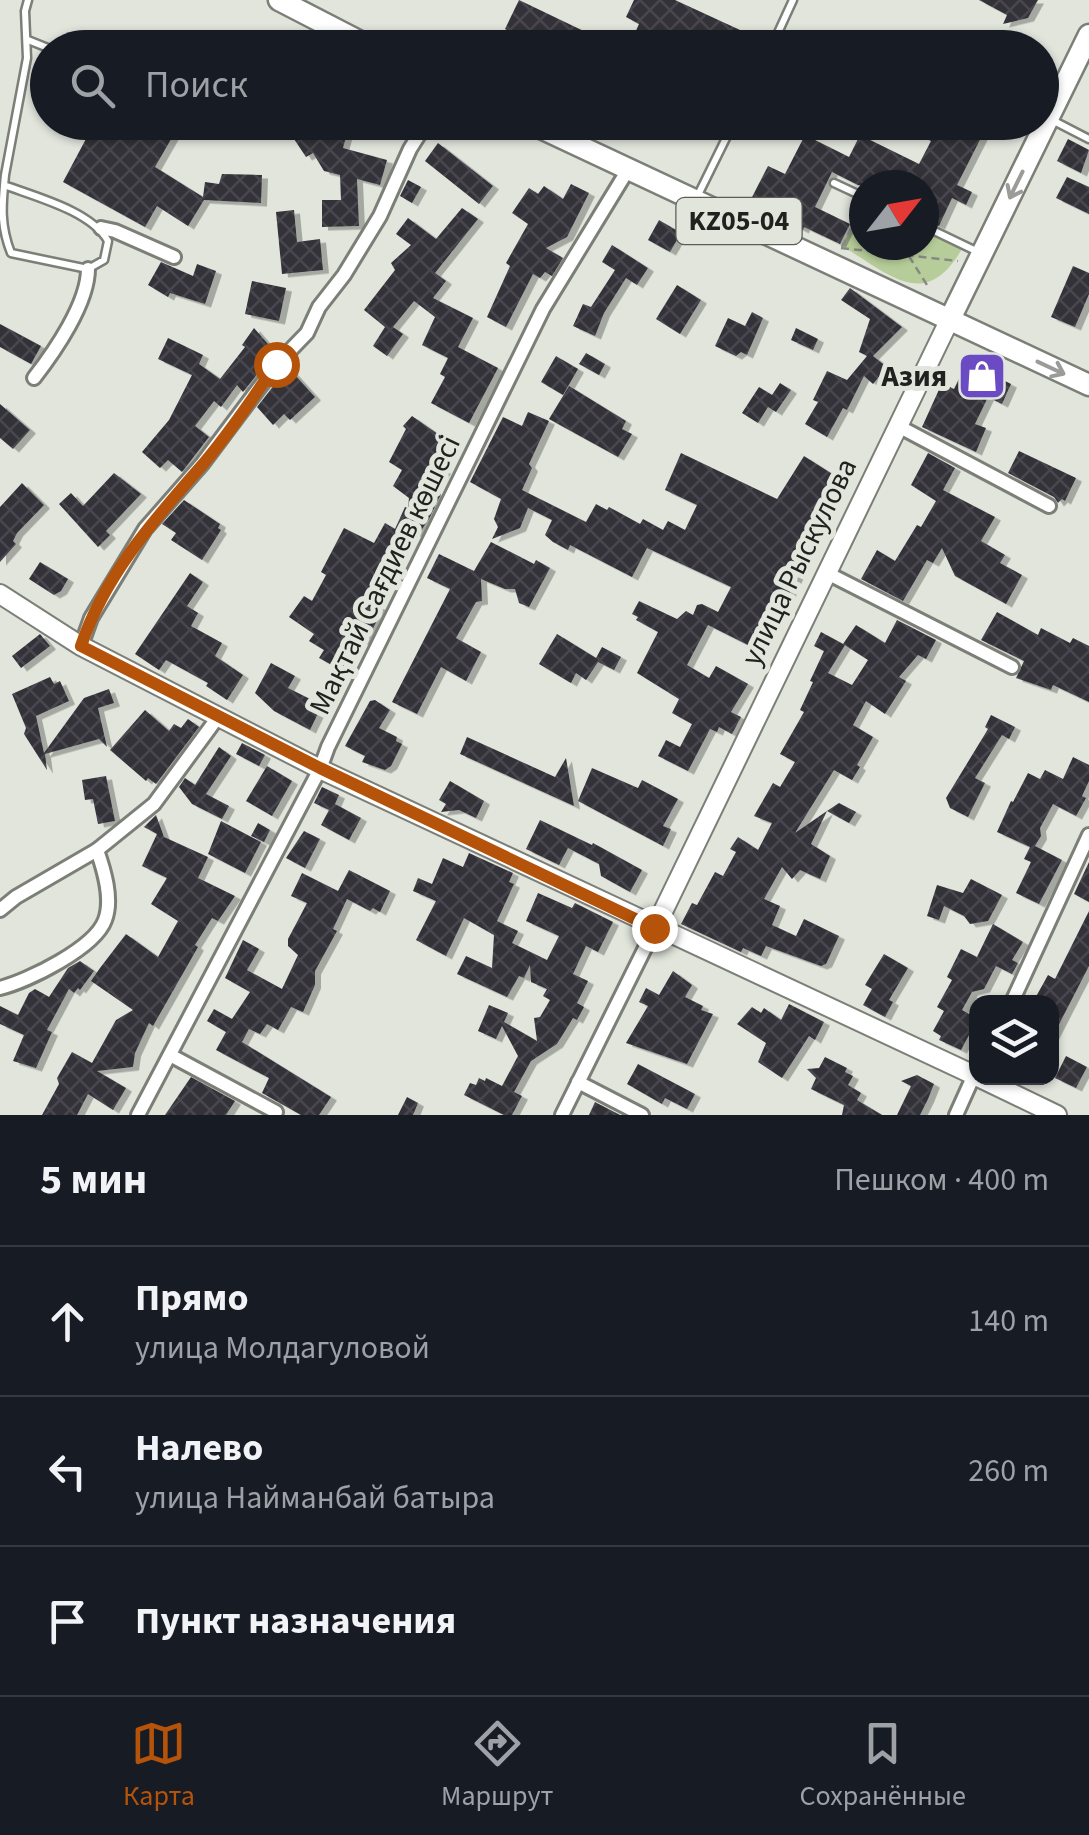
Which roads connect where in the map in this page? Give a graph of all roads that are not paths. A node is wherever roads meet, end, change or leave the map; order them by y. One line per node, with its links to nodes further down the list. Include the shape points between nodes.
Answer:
1 (28, 0): 7 (lane)
2 (280, 0): 4 (main road)
3 (793, 0): 5 (lane)
4 (320, 30)
5 (779, 30)
6 (1089, 35): 8 (main road, улица Рыскулова)
7 (28, 40): 17 (lane)
8 (1059, 96)
9 (1059, 124): 10 (lane)
10 (1089, 139)
11 (416, 140): 38 (street, via 380,216 307,333 145,529 90,618)
12 (568, 140): 15 (main road, KZ05-04)
13 (725, 140): 19 (lane)
14 (1037, 140): 25 (main road, улица Рыскулова, one-way to 25)
15 (629, 168): 19 (main road, KZ05-04); 41 (street, Мақтай Сағдиев көшесі, via 534,325)
16 (834, 183): 18 (lane)
17 (4, 185): 20 (lane); 21 (lane)
18 (849, 190)
19 (695, 201): 29 (main road, KZ05-04)
20 (101, 228): 26 (street); 27 (lane, via 108,241 104,260)
21 (0, 231): 24 (lane)
22 (939, 233): 25 (lane)
23 (0, 251): 24 (lane)
24 (11, 253): 27 (lane)
25 (982, 254): 28 (main road, улица Рыскулова)
26 (174, 257)
27 (88, 269): 32 (street, via 66,330)
28 (964, 270): 29 (main road, via 953,294); 30 (main road, улица Рыскулова); 31 (main road, via 970,317)
29 (904, 300): 30 (main road, KZ05-04)
30 (949, 321): 31 (main road, KZ05-04); 34 (street, улица Рыскулова)
31 (993, 341): 33 (main road, KZ05-04, one-way to 33)
32 (34, 378)
33 (1089, 385)
34 (898, 426): 35 (street); 36 (street, улица Рыскулова)
35 (1049, 506)
36 (827, 573): 39 (street); 45 (street, улица Рыскулова)
37 (0, 594): 38 (street)
38 (81, 646): 40 (street)
39 (1012, 667)
40 (218, 717): 41 (street); 43 (street, via 154,804)
41 (320, 768): 45 (street); 48 (street, Мақтай Сағдиев көшесі)
42 (1089, 836): 47 (street)
43 (96, 850): 44 (street); 46 (street, via 108,907 102,928 56,963)
44 (0, 910)
45 (654, 928): 49 (street); 50 (street, улица Рыскулова)
46 (0, 988)
47 (1015, 995)
48 (170, 1055): 53 (street); 54 (street, Мақтай Сағдиев көшесі)
49 (969, 1072)
50 (578, 1082): 55 (street, улица Рыскулова); 56 (street)
51 (972, 1085): 57 (street)
52 (996, 1085): 58 (street)
53 (276, 1112)
54 (138, 1115)
55 (562, 1115)
56 (642, 1115)
57 (956, 1115)
58 (1058, 1115)

